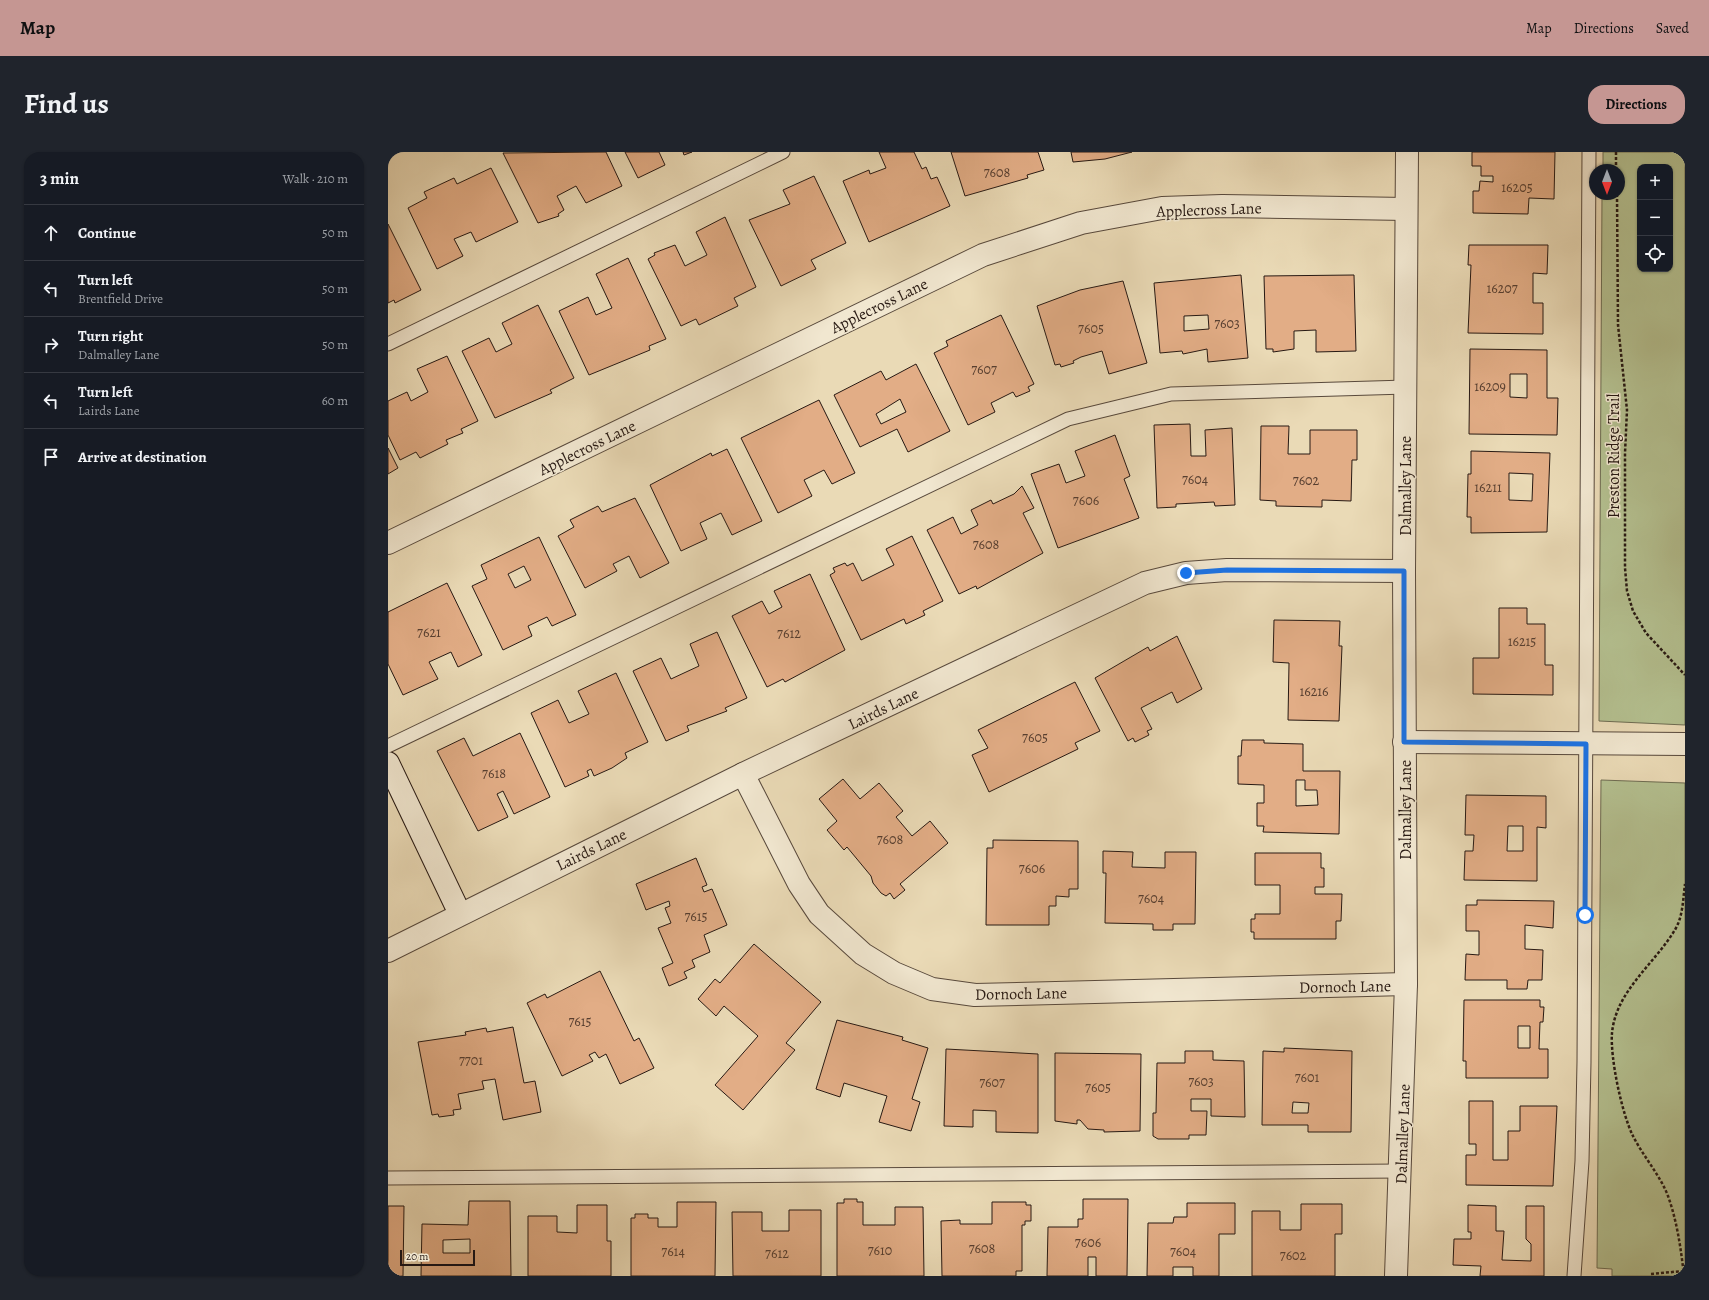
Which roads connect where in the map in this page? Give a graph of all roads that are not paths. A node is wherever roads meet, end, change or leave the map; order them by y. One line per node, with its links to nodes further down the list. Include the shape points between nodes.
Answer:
1 (783, 152): 5 (lane)
2 (1407, 152): 4 (street, Dalmalley Lane)
3 (1589, 152): 10 (lane)
4 (1406, 209): 6 (street, Dalmalley Lane); 7 (street, Applecross Lane, via 1222,206 1162,208 1081,223 983,255)
5 (388, 344)
6 (1406, 387): 8 (street, Dalmalley Lane); 12 (lane, via 1171,394 1068,419)
7 (388, 543)
8 (1404, 571): 9 (street, Dalmalley Lane); 14 (street, Lairds Lane, via 1227,570 1186,573 1144,583)
9 (1404, 742): 10 (street); 17 (street, Dalmalley Lane)
10 (1586, 744): 11 (street); 21 (lane, via 1583,1123)
11 (1685, 744)
12 (388, 746)
13 (388, 763): 15 (street)
14 (743, 774): 15 (street, Lairds Lane); 17 (street, Dornoch Lane, via 799,884 819,914 863,954 894,973 932,989 975,995)
15 (460, 914): 16 (street, Lairds Lane)
16 (388, 951)
17 (1406, 984): 18 (street, Dalmalley Lane)
18 (1401, 1171): 19 (lane); 20 (street, Dalmalley Lane)
19 (388, 1178)
20 (1396, 1276)
21 (1574, 1276)

